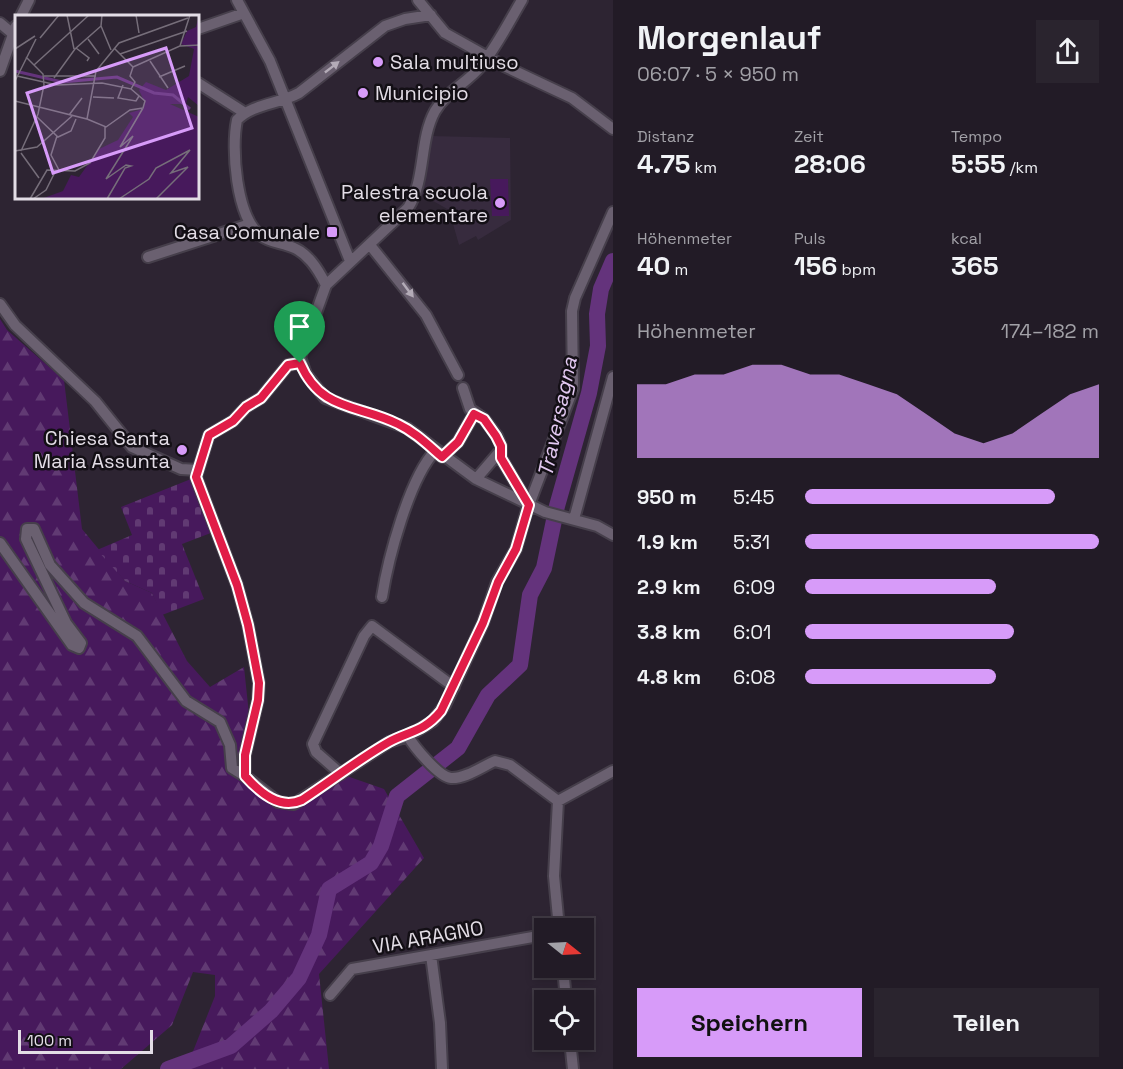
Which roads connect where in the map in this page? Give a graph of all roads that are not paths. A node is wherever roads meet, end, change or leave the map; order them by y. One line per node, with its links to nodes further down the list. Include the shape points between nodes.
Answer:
1 (29, 0): 6 (street)
2 (237, 0): 5 (street)
3 (418, 0): 7 (street)
4 (522, 0): 12 (street)
5 (244, 13): 9 (street); 15 (street, via 270,61)
6 (22, 15)
7 (431, 15): 12 (street, via 445,33); 15 (street, one-way to 7, via 385,26)
8 (0, 23): 10 (street)
9 (200, 28)
10 (15, 30): 11 (street)
11 (12, 50): 13 (street)
12 (487, 57): 17 (street, via 572,98); 20 (street, via 436,110 411,202)
13 (0, 71)
14 (200, 84): 16 (street)
15 (285, 101): 16 (street); 22 (street)
16 (245, 113): 19 (street, via 237,120 234,155)
17 (613, 129)
18 (613, 212): 34 (street, via 575,298 573,389)
19 (250, 224): 21 (street); 23 (street, via 267,239 304,254)
20 (370, 245): 22 (street); 26 (street, one-way to 26, via 426,315)
21 (148, 257)
22 (350, 261): 23 (street)
23 (326, 285): 25 (street)
24 (0, 304): 32 (street, via 15,325 95,401 132,447)
25 (300, 363): 31 (street, via 325,398 396,422); 32 (street, via 288,365 261,398 209,435)
26 (458, 375)
27 (613, 377): 35 (street)
28 (464, 388): 29 (street)
29 (474, 414): 30 (street, via 484,419); 31 (street, via 458,442)
30 (501, 450): 33 (street); 34 (street, via 501,458)
31 (439, 454): 33 (street); 38 (street, via 422,470 397,536)
32 (197, 473): 43 (street, via 237,585 259,683 245,755)
33 (476, 479): 34 (street)
34 (529, 505): 35 (street); 39 (street, via 516,549)
35 (572, 519): 36 (street)
36 (613, 535)
37 (0, 543): 43 (street, via 72,645 79,648 81,643 66,623 26,539 27,529 34,529 46,558 84,603 137,636 186,701 220,722 230,745 232,768)
38 (382, 597)
39 (454, 687): 40 (street, via 437,717); 42 (street, via 372,626 313,744 316,752)
40 (408, 736): 42 (street, via 389,742); 44 (street, via 446,777 458,777 501,762)
41 (613, 771): 44 (street)
42 (341, 774): 43 (street, via 290,805 278,802)
43 (245, 776)
44 (558, 801): 45 (street, via 554,876)
45 (558, 918)
46 (534, 937): 47 (street, VIA ARAGNO)
47 (431, 956): 48 (street, VIA ARAGNO, via 352,969); 50 (street)
48 (330, 995)
49 (571, 1050): 51 (street)
50 (442, 1069)
51 (573, 1069)

